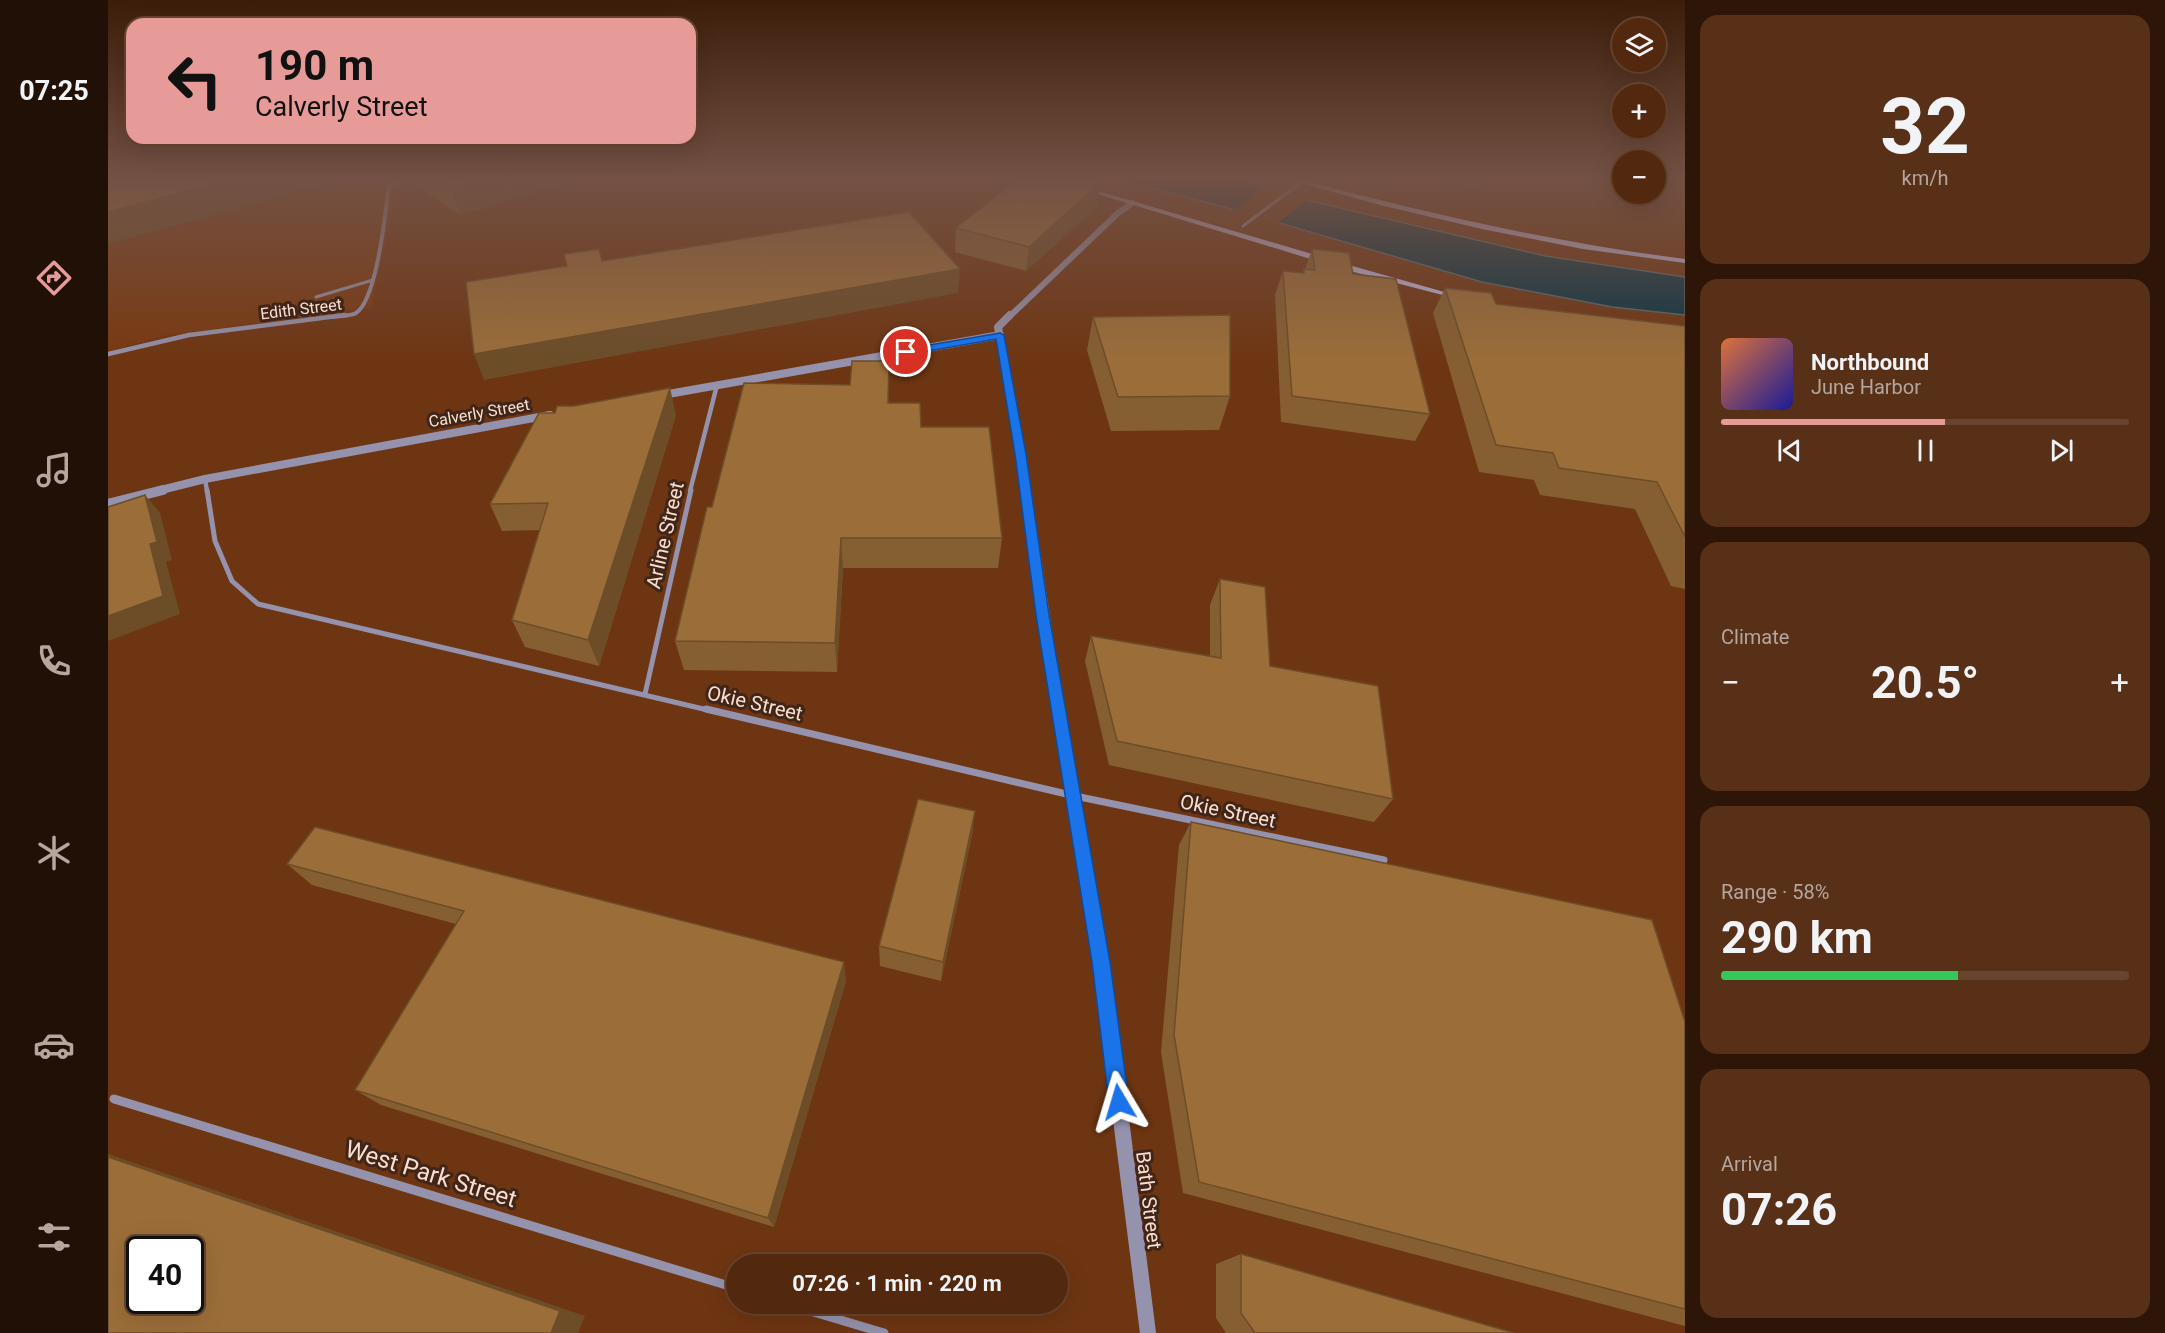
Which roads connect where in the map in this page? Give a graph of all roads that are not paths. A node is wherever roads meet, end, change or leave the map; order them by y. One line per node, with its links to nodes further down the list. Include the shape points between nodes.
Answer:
1 (381, 239): 6 (street, Edith Street)
2 (1090, 239): 9 (street, via 998,327)
3 (1253, 239): 8 (main road)
4 (1540, 239): 5 (main road)
5 (1685, 261)
6 (373, 280): 7 (lane); 10 (street, Edith Street, via 367,302 355,314 189,335)
7 (316, 297)
8 (1462, 298)
9 (1000, 335): 11 (street); 17 (street, Bath Street)
10 (108, 354)
11 (717, 385): 12 (street); 16 (street, Arline Street)
12 (648, 397)
13 (556, 414): 14 (street, Calverly Street)
14 (205, 479): 15 (street, Calverly Street); 16 (street, Okie Street, via 215,541 232,581 258,604)
15 (108, 504)
16 (645, 694): 17 (street, Okie Street)
17 (1075, 796): 18 (street, Okie Street); 23 (street, Bath Street, via 1101,962)
18 (1384, 860)
19 (114, 1099): 20 (street, West Park Street)
20 (726, 1285)
21 (820, 1314): 22 (street)
22 (884, 1333)
23 (1148, 1333)

